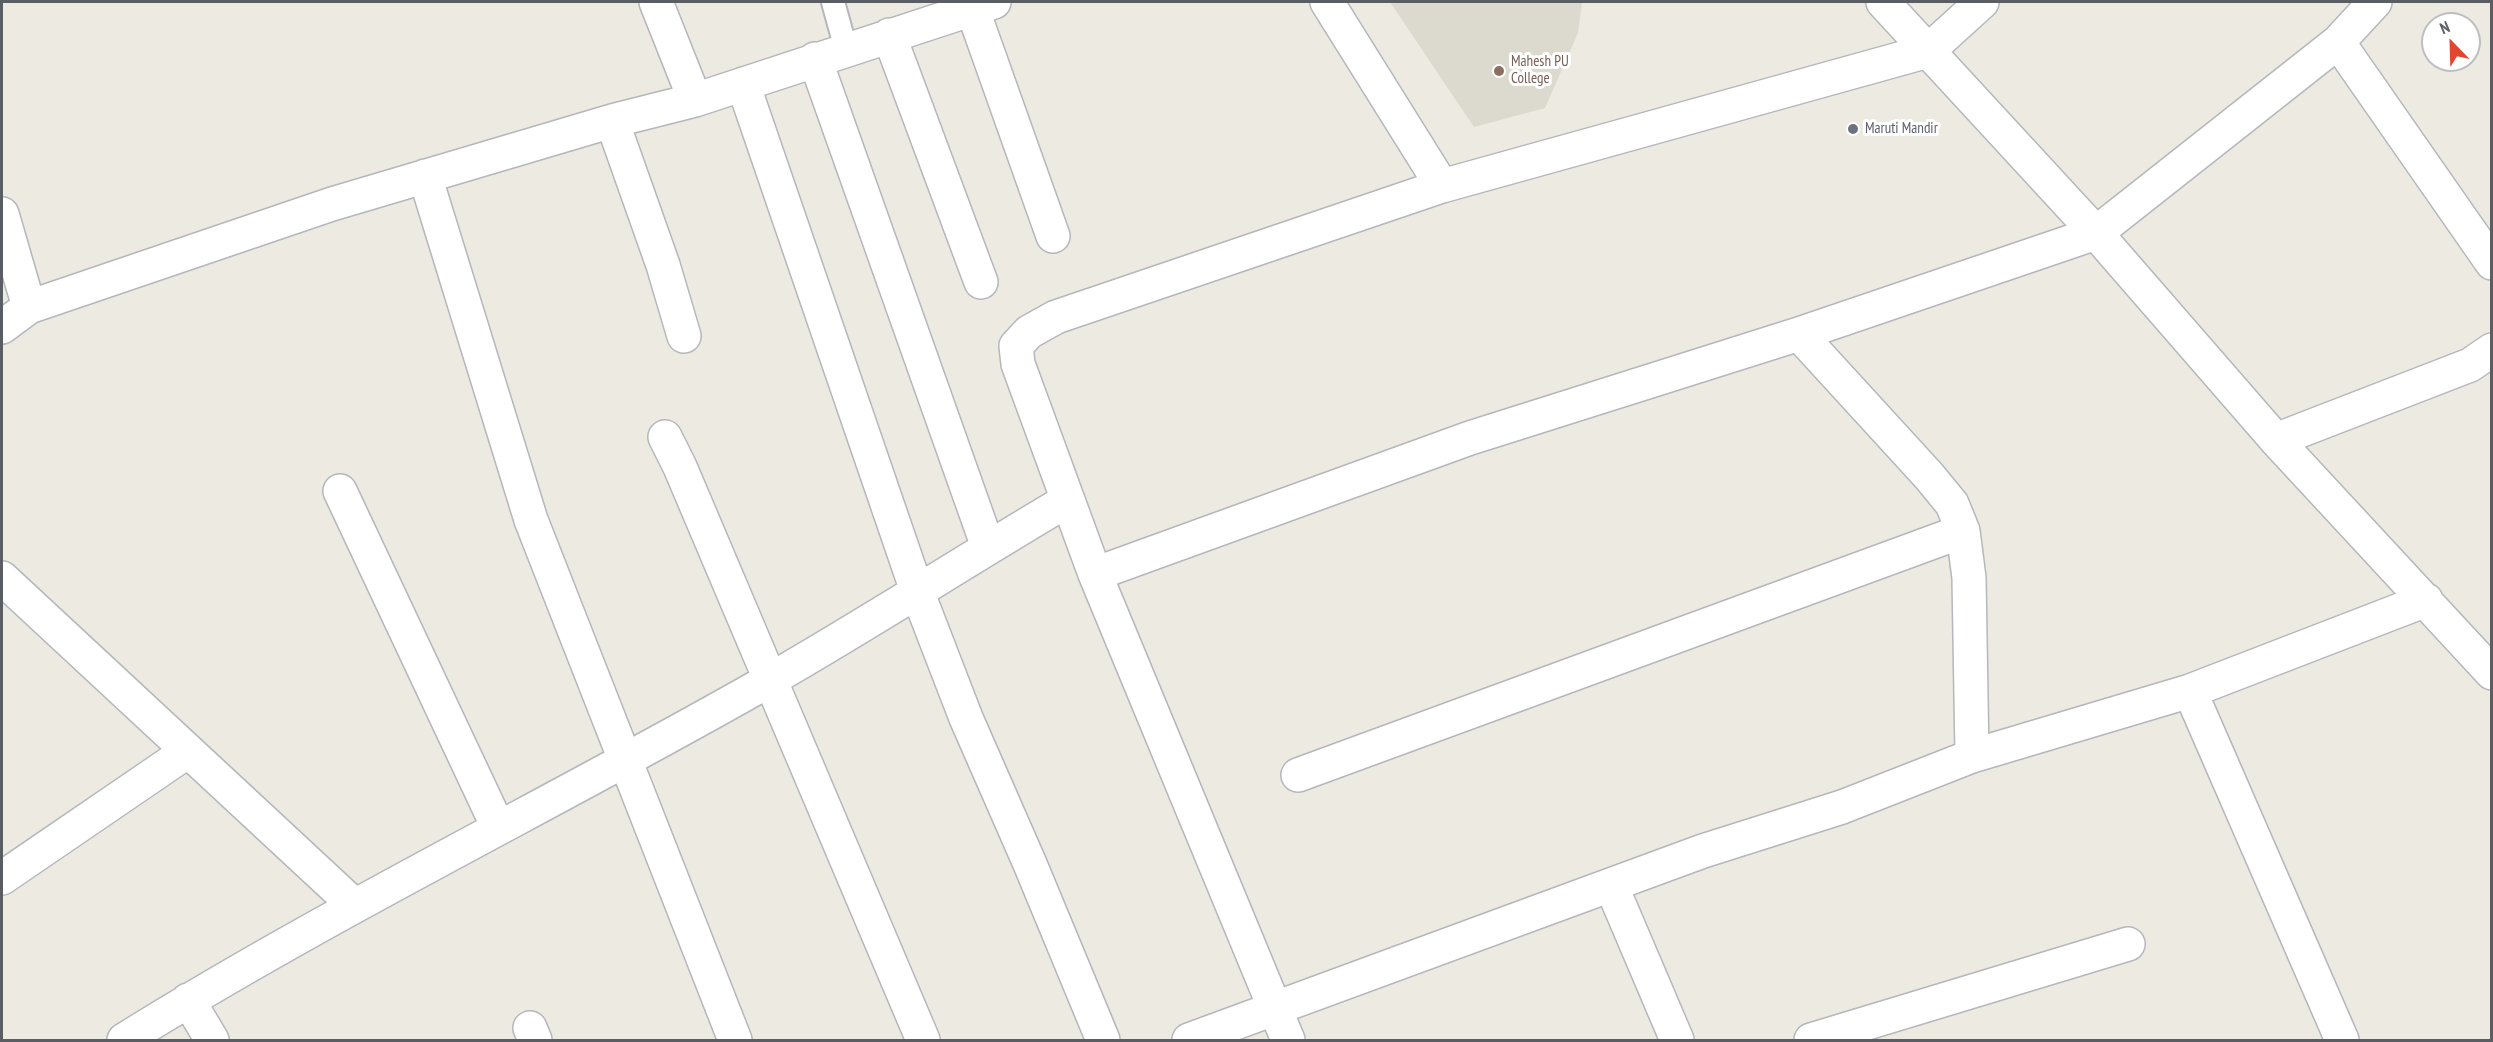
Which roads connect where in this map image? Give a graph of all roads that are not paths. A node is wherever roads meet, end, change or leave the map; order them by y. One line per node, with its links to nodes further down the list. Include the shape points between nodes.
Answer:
1 (656, 2): 14 (street)
2 (833, 2): 10 (lane)
3 (1327, 2): 17 (street)
4 (1883, 2): 11 (street)
5 (1982, 2): 11 (street)
6 (2375, 2): 9 (street)
7 (983, 4): 8 (street); 20 (street)
8 (889, 35): 10 (street); 22 (street)
9 (2338, 42): 19 (street); 21 (street)
10 (846, 49): 12 (street)
11 (1928, 51): 17 (street); 19 (street)
12 (815, 59): 13 (street); 33 (street)
13 (743, 84): 14 (street); 36 (street)
14 (695, 100): 15 (street)
15 (612, 122): 16 (street); 26 (street)
16 (425, 176): 23 (street); 43 (street, via 531,520)
17 (1442, 186): 31 (street, via 1056,317 1029,332 1017,346 1018,364)
18 (2, 214): 23 (street)
19 (2096, 232): 25 (street); 29 (street)
20 (1053, 236)
21 (2492, 263)
22 (981, 282)
23 (29, 307): 24 (street)
24 (2, 327)
25 (1799, 334): 32 (street, via 1929,476 1952,504); 34 (street, via 1470,438)
26 (684, 336)
27 (2492, 350): 29 (street, via 2470,365)
28 (665, 437): 39 (street)
29 (2276, 440): 37 (street)
30 (340, 491): 45 (street)
31 (1068, 500): 33 (street); 34 (street)
32 (1963, 531): 42 (street, via 1969,579); 44 (street)
33 (988, 548): 36 (street)
34 (1095, 574): 51 (street)
35 (2, 578): 41 (street)
36 (917, 591): 39 (street); 56 (street)
37 (2426, 600): 38 (street); 40 (street)
38 (2492, 673)
39 (769, 680): 43 (street); 55 (street)
40 (2190, 691): 42 (street); 61 (street)
41 (188, 751): 46 (street); 48 (street)
42 (1972, 756): 47 (street, via 1842,807)
43 (623, 759): 45 (street); 54 (street)
44 (1298, 775)
45 (498, 827): 48 (street)
46 (2, 878)
47 (1611, 885): 51 (street); 59 (street)
48 (354, 905): 50 (street)
49 (2128, 944): 60 (street)
50 (188, 1000): 52 (street); 53 (street)
51 (1275, 1009): 57 (street); 58 (street)
52 (124, 1041)
53 (212, 1041)
54 (735, 1041)
55 (923, 1041)
56 (1102, 1041)
57 (1189, 1041)
58 (1288, 1041)
59 (1677, 1041)
60 (1811, 1041)
61 (2342, 1041)

